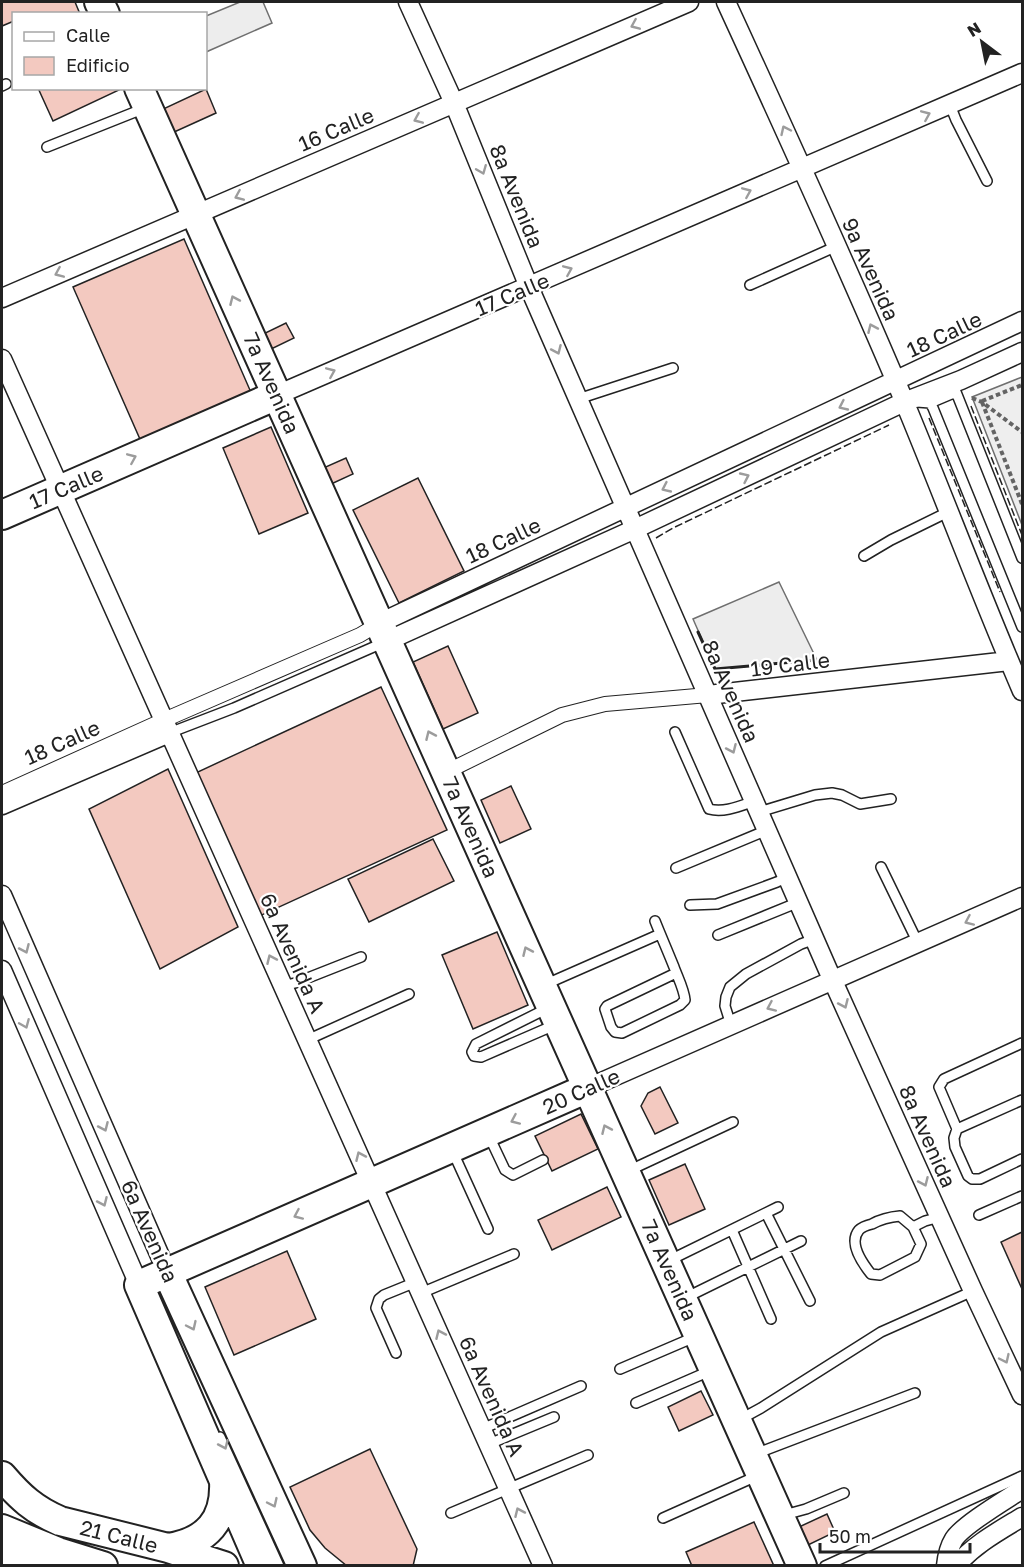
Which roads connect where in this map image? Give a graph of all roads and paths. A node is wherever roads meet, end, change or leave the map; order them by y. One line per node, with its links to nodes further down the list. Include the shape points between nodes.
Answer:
1 (408, 2): 6 (street, 8a Avenida)
2 (689, 2): 6 (street, 16 Calle, one-way to 6)
3 (726, 2): 9 (street, 9a Avenida, one-way to 3)
4 (1023, 73): 7 (street, 17 Calle)
5 (143, 98): 8 (lane); 11 (main road, 7a Avenida)
6 (454, 103): 11 (street, 16 Calle, one-way to 11); 14 (street, 8a Avenida, one-way to 14)
7 (950, 105): 9 (street, 17 Calle, one-way to 7); 10 (lane)
8 (47, 147)
9 (802, 168): 12 (street, 9a Avenida); 14 (street, 17 Calle, one-way to 9)
10 (987, 181)
11 (195, 214): 15 (street, 16 Calle, one-way to 15); 23 (main road, 7a Avenida, one-way to 11)
12 (837, 246): 13 (lane); 20 (street, 9a Avenida, one-way to 12)
13 (750, 285)
14 (529, 287): 23 (street, 17 Calle, one-way to 14); 25 (street, 8a Avenida, one-way to 25)
15 (2, 298)
16 (1023, 321): 20 (street, 18 Calle)
17 (1023, 352): 26 (street, 18 Calle)
18 (2, 359): 30 (street, 6a Avenida A)
19 (672, 368): 25 (lane)
20 (896, 381): 26 (street, 9a Avenida); 32 (street, 18 Calle, one-way to 32)
21 (1023, 385): 24 (path)
22 (989, 390): 24 (path)
23 (277, 395): 30 (main road, 17 Calle, one-way to 23); 39 (main road, 7a Avenida)
24 (992, 397): 27 (path)
25 (578, 399): 32 (street, 8a Avenida)
26 (904, 402): 28 (lane); 33 (street, 9a Avenida); 35 (street, 18 Calle, one-way to 26)
27 (982, 402): 29 (path); 31 (path)
28 (930, 403): 37 (lane, via 956,392); 38 (lane)
29 (1023, 432)
30 (60, 489): 34 (main road, 17 Calle); 43 (street, 6a Avenida A)
31 (1023, 504)
32 (626, 507): 35 (street, 8a Avenida); 39 (street, 18 Calle)
33 (948, 512): 36 (lane); 40 (street, 9a Avenida)
34 (2, 515)
35 (635, 529): 39 (street, 18 Calle); 42 (street, 8a Avenida)
36 (864, 556)
37 (1023, 558)
38 (1023, 627)
39 (384, 632): 43 (lane, 18 Calle, via 234,708); 43 (street, 18 Calle, via 360,635); 45 (main road, 7a Avenida, one-way to 39)
40 (1009, 661): 41 (street, 9a Avenida); 42 (street, 19 Calle)
41 (1021, 682)
42 (708, 695): 45 (street, 19 Calle, via 605,704 562,715); 49 (street, 8a Avenida, one-way to 49)
43 (167, 727): 46 (street, 18 Calle); 48 (street, 18 Calle); 67 (street, 6a Avenida A, one-way to 43)
44 (675, 732): 49 (lane, via 709,808 717,811)
45 (446, 772): 69 (main road, 7a Avenida, one-way to 45)
46 (2, 793)
47 (891, 799): 49 (lane, via 860,804 832,793)
48 (2, 806)
49 (757, 807): 50 (street, 8a Avenida)
50 (768, 830): 52 (lane); 53 (street, 8a Avenida)
51 (881, 867): 62 (lane)
52 (676, 868)
53 (788, 877): 56 (street, 8a Avenida); 57 (lane, via 717,904)
54 (2, 895): 96 (street, 6a Avenida, one-way to 96)
55 (1023, 897): 62 (street, 20 Calle, one-way to 62)
56 (799, 902): 60 (lane); 61 (street, 8a Avenida)
57 (690, 906)
58 (655, 921): 59 (lane)
59 (660, 934): 65 (lane); 69 (lane)
60 (718, 935)
61 (815, 939): 66 (street, 8a Avenida); 70 (lane, via 730,987 725,1006)
62 (918, 943): 66 (street, 20 Calle)
63 (361, 957): 67 (lane)
64 (2, 970): 96 (street, 6a Avenida, one-way to 96)
65 (676, 973): 65 (lane, via 685,1000 680,1005 622,1033 615,1032 606,1014 607,1006)
66 (833, 980): 70 (street, 20 Calle, one-way to 70); 87 (street, 8a Avenida, one-way to 87)
67 (283, 986): 71 (street, 6a Avenida A)
68 (409, 994): 71 (lane)
69 (551, 1005): 69 (lane, via 481,1057 474,1056 476,1044); 73 (main road, 7a Avenida)
70 (731, 1025): 73 (street, 20 Calle)
71 (307, 1040): 82 (street, 6a Avenida A, one-way to 71)
72 (1023, 1043): 76 (lane, via 944,1079 939,1087)
73 (588, 1088): 77 (main road, 20 Calle, one-way to 77); 81 (main road, 7a Avenida, one-way to 73)
74 (1023, 1100): 76 (lane)
75 (733, 1122): 81 (lane)
76 (957, 1129): 80 (lane, via 955,1147 972,1179)
77 (487, 1132): 78 (main road, 20 Calle); 79 (lane, via 505,1170 513,1175)
78 (451, 1148): 82 (main road, 20 Calle); 89 (lane)
79 (543, 1160)
80 (1023, 1160)
81 (626, 1172): 94 (main road, 7a Avenida)
82 (372, 1183): 96 (main road, 20 Calle, one-way to 96); 97 (street, 6a Avenida A)
83 (1023, 1196): 86 (lane)
84 (778, 1207): 85 (lane)
85 (766, 1213): 90 (lane); 92 (lane)
86 (980, 1215)
87 (940, 1217): 88 (lane); 98 (street, 8a Avenida)
88 (913, 1227): 88 (lane, via 900,1216 885,1218 857,1231 855,1242 860,1260 871,1274 880,1275 915,1257 921,1244)
89 (488, 1229)
90 (732, 1230): 94 (lane); 95 (lane)
91 (801, 1241): 92 (lane)
92 (784, 1249): 95 (lane); 100 (lane)
93 (514, 1254): 97 (lane)
94 (666, 1262): 99 (main road, 7a Avenida)
95 (748, 1267): 99 (lane); 101 (lane)
96 (154, 1284): 117 (main road, 6a Avenida); 134 (main road, 6a Avenida, one-way to 134)
97 (419, 1288): 103 (lane, via 384,1295 376,1308); 113 (street, 6a Avenida A, one-way to 97)
98 (973, 1291): 108 (street, 8a Avenida, one-way to 108); 111 (lane, via 881,1332)
99 (683, 1299): 102 (main road, 7a Avenida)
100 (810, 1302)
101 (771, 1319)
102 (699, 1335): 104 (main road, 7a Avenida); 105 (lane)
103 (396, 1353)
104 (714, 1369): 109 (lane); 111 (main road, 7a Avenida)
105 (620, 1370)
106 (581, 1386): 113 (lane)
107 (915, 1393): 115 (lane)
108 (1023, 1395)
109 (636, 1403)
110 (554, 1417): 113 (lane)
111 (737, 1420): 115 (main road, 7a Avenida)
112 (215, 1425): 133 (lane, one-way to 133)
113 (486, 1437): 119 (street, 6a Avenida A)
114 (588, 1455): 119 (lane)
115 (757, 1464): 123 (main road, 7a Avenida); 125 (lane)
116 (1023, 1476): 137 (lane)
117 (224, 1479): 127 (main road, via 225,1497 216,1522 196,1539); 132 (main road, 6a Avenida)
118 (7, 1486): 127 (main road, 21 Calle, via 60,1521)
119 (509, 1488): 122 (lane); 135 (street, 6a Avenida A, one-way to 119)
120 (1023, 1489): 138 (street, via 955,1538)
121 (844, 1493): 123 (lane)
122 (451, 1513)
123 (780, 1516): 136 (main road, 7a Avenida)
124 (1023, 1517): 139 (street, via 980,1544)
125 (663, 1518)
126 (2, 1529): 128 (main road, 21 Calle)
127 (168, 1548): 131 (main road, 21 Calle)
128 (58, 1552): 129 (main road); 130 (main road, 21 Calle)
129 (2, 1553)
130 (103, 1566)
131 (224, 1566)
132 (261, 1566)
133 (279, 1566)
134 (302, 1566)
135 (543, 1566)
136 (802, 1566)
137 (825, 1566)
138 (946, 1566)
139 (956, 1566)

